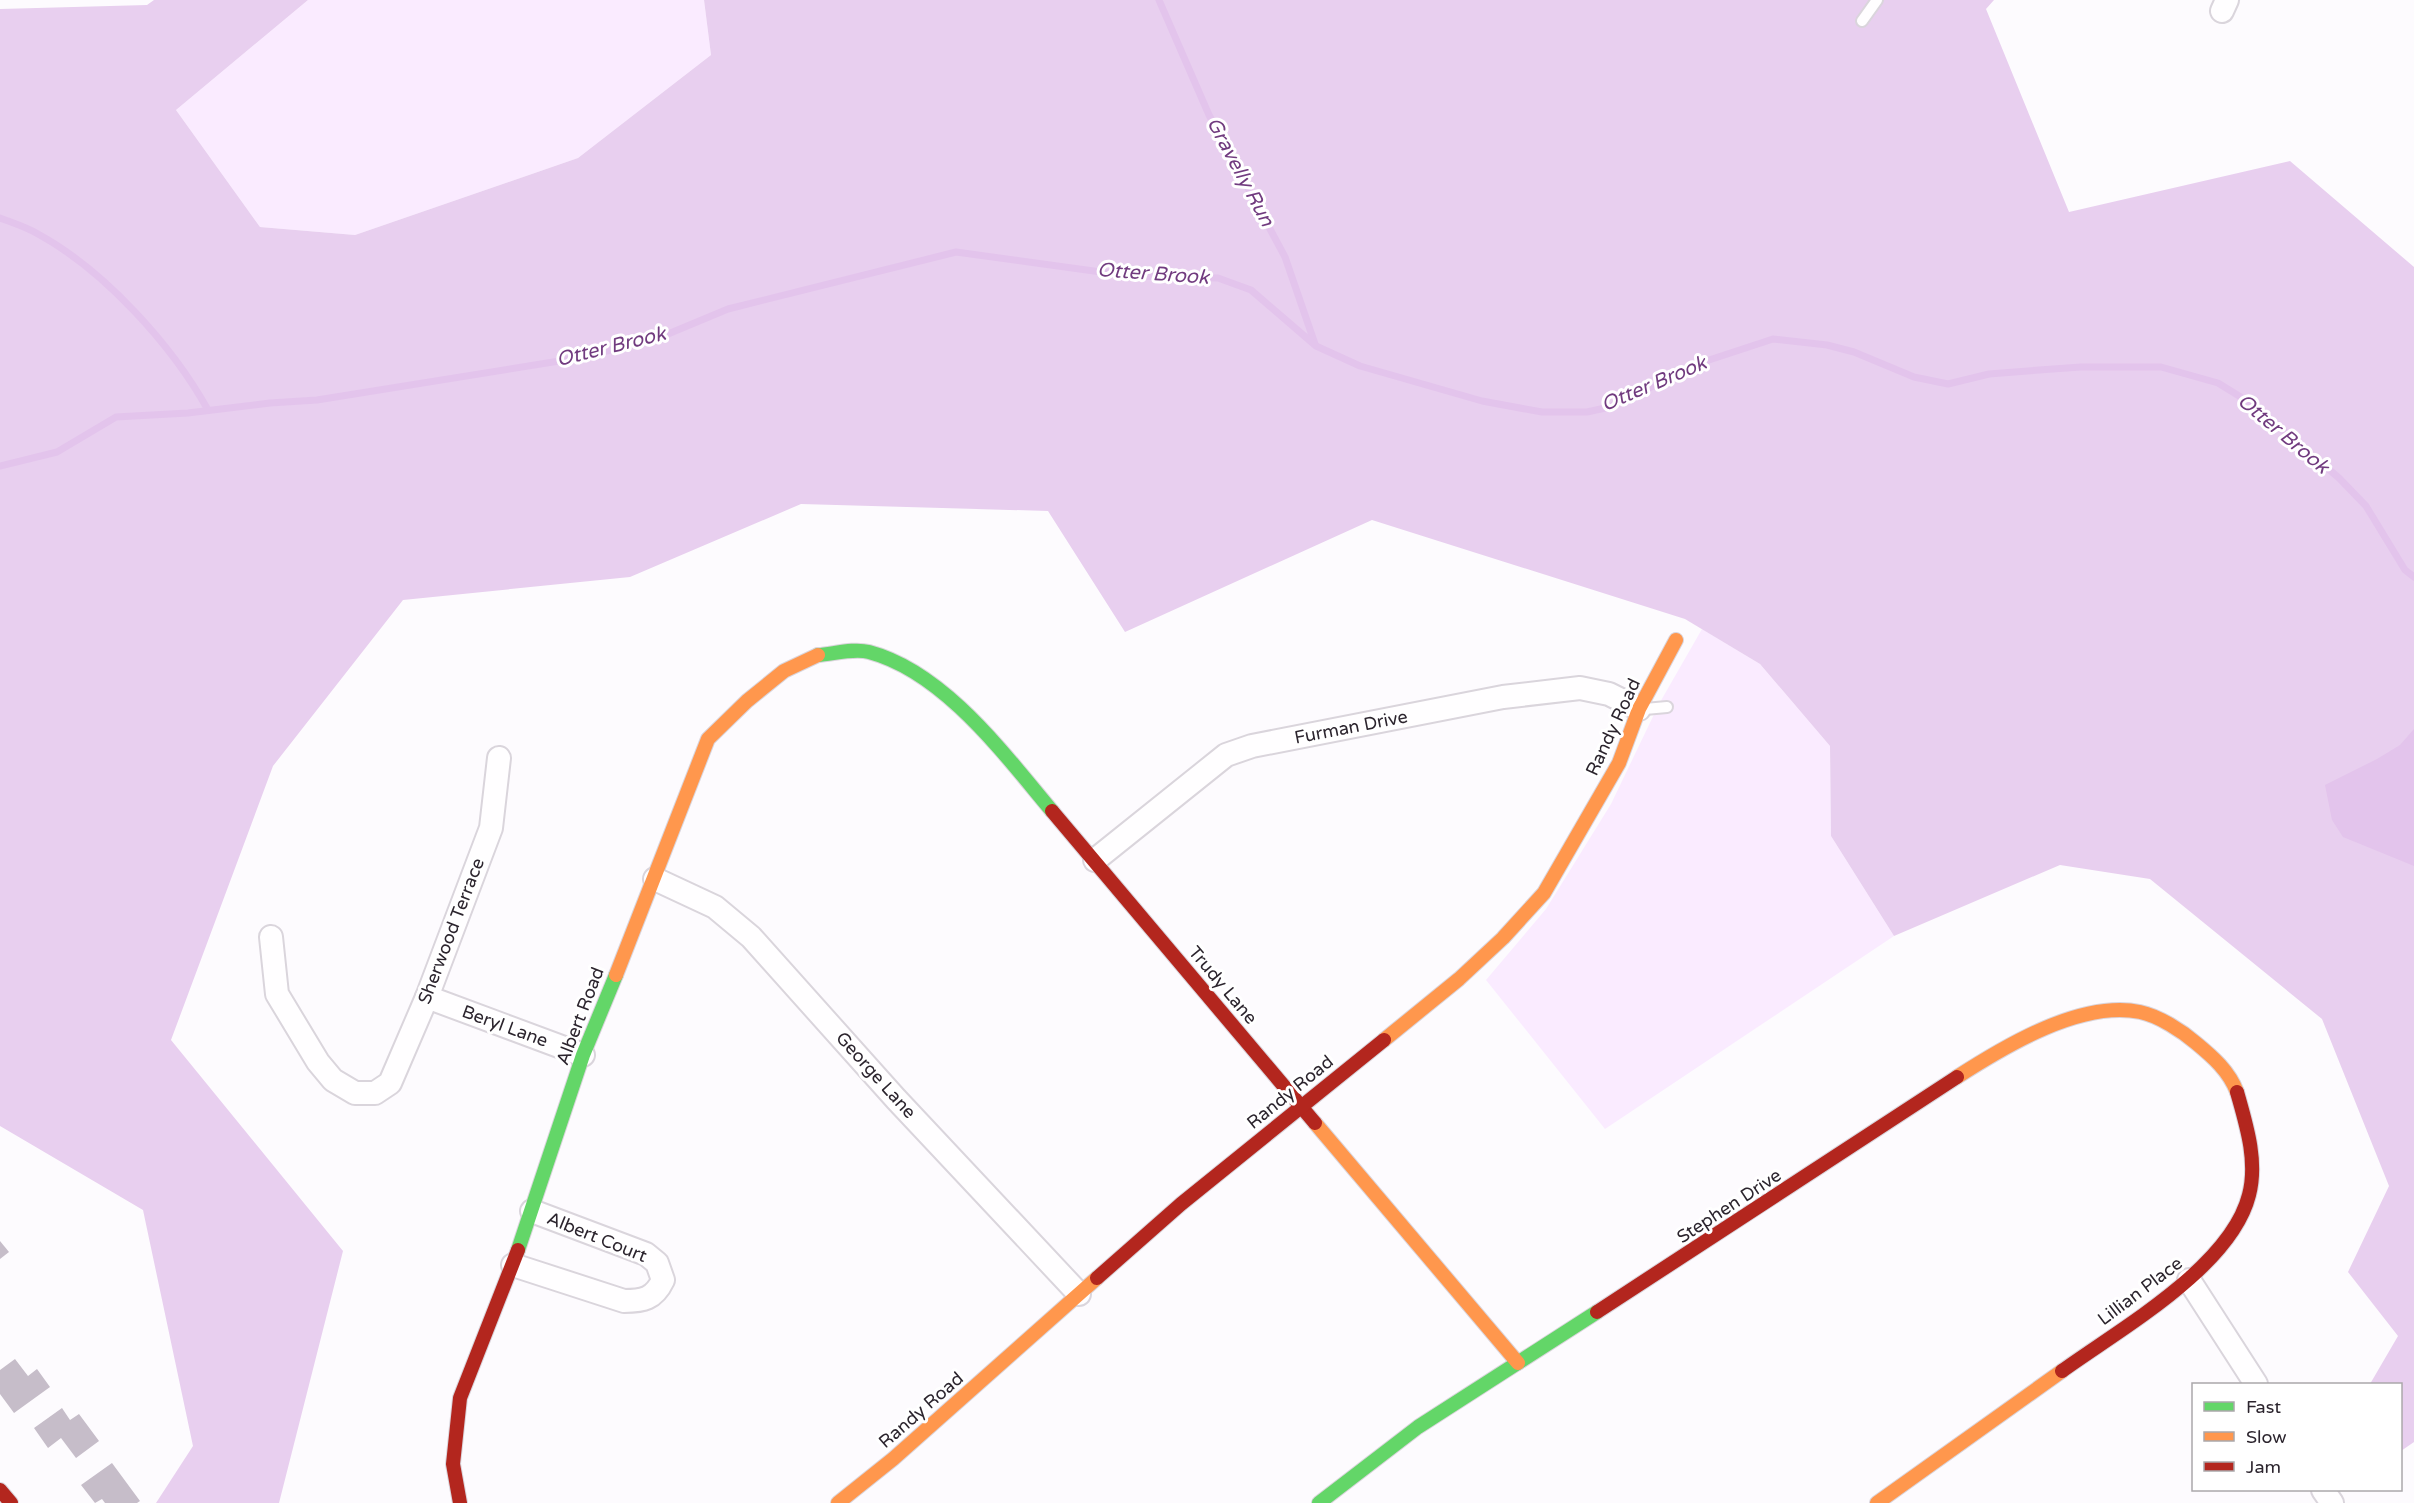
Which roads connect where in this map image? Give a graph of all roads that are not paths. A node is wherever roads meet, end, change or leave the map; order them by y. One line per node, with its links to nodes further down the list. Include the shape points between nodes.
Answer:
1 (1876, 0): 2 (lane)
2 (1862, 21)
3 (1676, 640): 6 (street, Randy Road)
4 (879, 656): 8 (street, Trudy Lane, via 904,665 976,721); 9 (street, Albert Road, via 866,651 816,655 784,671 708,739)
5 (1667, 707): 6 (lane)
6 (1639, 709): 8 (street, Furman Drive, via 1609,694 1580,688 1503,697 1252,746 1226,755); 14 (street, Randy Road, via 1619,764 1544,893 1459,979)
7 (499, 758): 11 (street, Sherwood Terrace, via 491,828)
8 (1095, 860): 14 (street, Trudy Lane)
9 (655, 879): 13 (street, Albert Road); 18 (street, George Lane, via 715,908 752,937 896,1099)
10 (271, 937): 11 (street, Sherwood Terrace, via 277,994 318,1062 333,1080 355,1093 375,1093 390,1083)
11 (427, 997): 13 (street, Beryl Lane)
12 (2182, 1032): 17 (street, Lillian Place, via 2218,1062 2236,1089 2252,1166 2249,1196 2229,1238); 19 (street, Stephen Drive, via 2141,1012 2108,1011 2072,1019 2022,1038)
13 (583, 1055): 15 (street, Albert Road)
14 (1301, 1106): 18 (street, Randy Road, via 1181,1204); 19 (street, Trudy Lane)
15 (532, 1211): 16 (street, Albert Road); 16 (street, Albert Court, via 646,1254 657,1263 663,1280 657,1292 643,1301 624,1301)
16 (513, 1265): 23 (street, Albert Road, via 460,1398 453,1464)
17 (2189, 1280): 20 (street); 26 (street, Lillian Place)
18 (1080, 1294): 24 (street, Randy Road)
19 (1518, 1363): 25 (street, Stephen Drive, via 1418,1427)
20 (2255, 1383)
21 (0, 1490): 22 (street)
22 (11, 1503)
23 (460, 1503)
24 (838, 1503)
25 (1319, 1503)
26 (1878, 1503)

